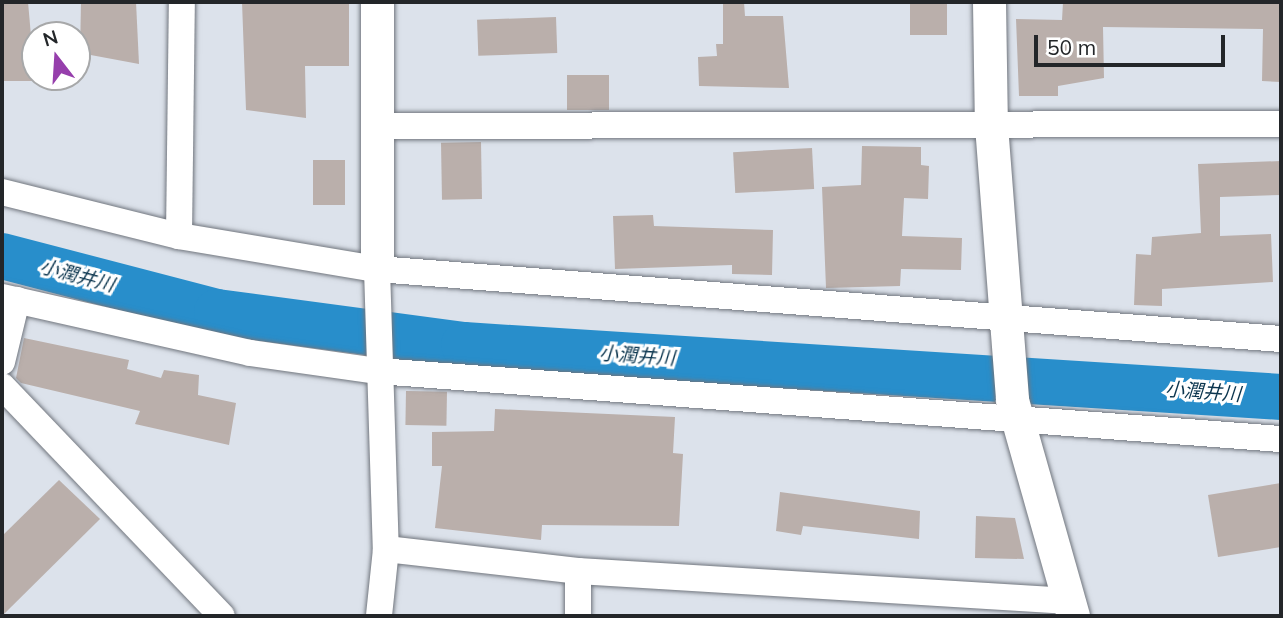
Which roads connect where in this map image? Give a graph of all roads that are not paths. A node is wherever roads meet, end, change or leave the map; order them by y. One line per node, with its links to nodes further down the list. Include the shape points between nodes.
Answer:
1 (181, 2): 8 (street)
2 (377, 2): 6 (street)
3 (989, 2): 5 (street)
4 (1281, 124): 5 (street)
5 (991, 125): 6 (street); 11 (street)
6 (377, 126): 9 (street)
7 (2, 192): 8 (street)
8 (179, 236): 9 (street)
9 (377, 269): 11 (street); 14 (street)
10 (9, 299): 13 (street); 14 (street, via 250,353)
11 (1005, 326): 12 (street); 16 (street)
12 (1281, 339)
13 (2, 362)
14 (378, 371): 16 (street); 18 (street)
15 (2, 386): 21 (street)
16 (1013, 410): 17 (street); 20 (street)
17 (1281, 439)
18 (386, 549): 19 (street); 22 (street)
19 (578, 571): 20 (street); 23 (street)
20 (1071, 609)
21 (222, 616)
22 (379, 616)
23 (578, 616)

